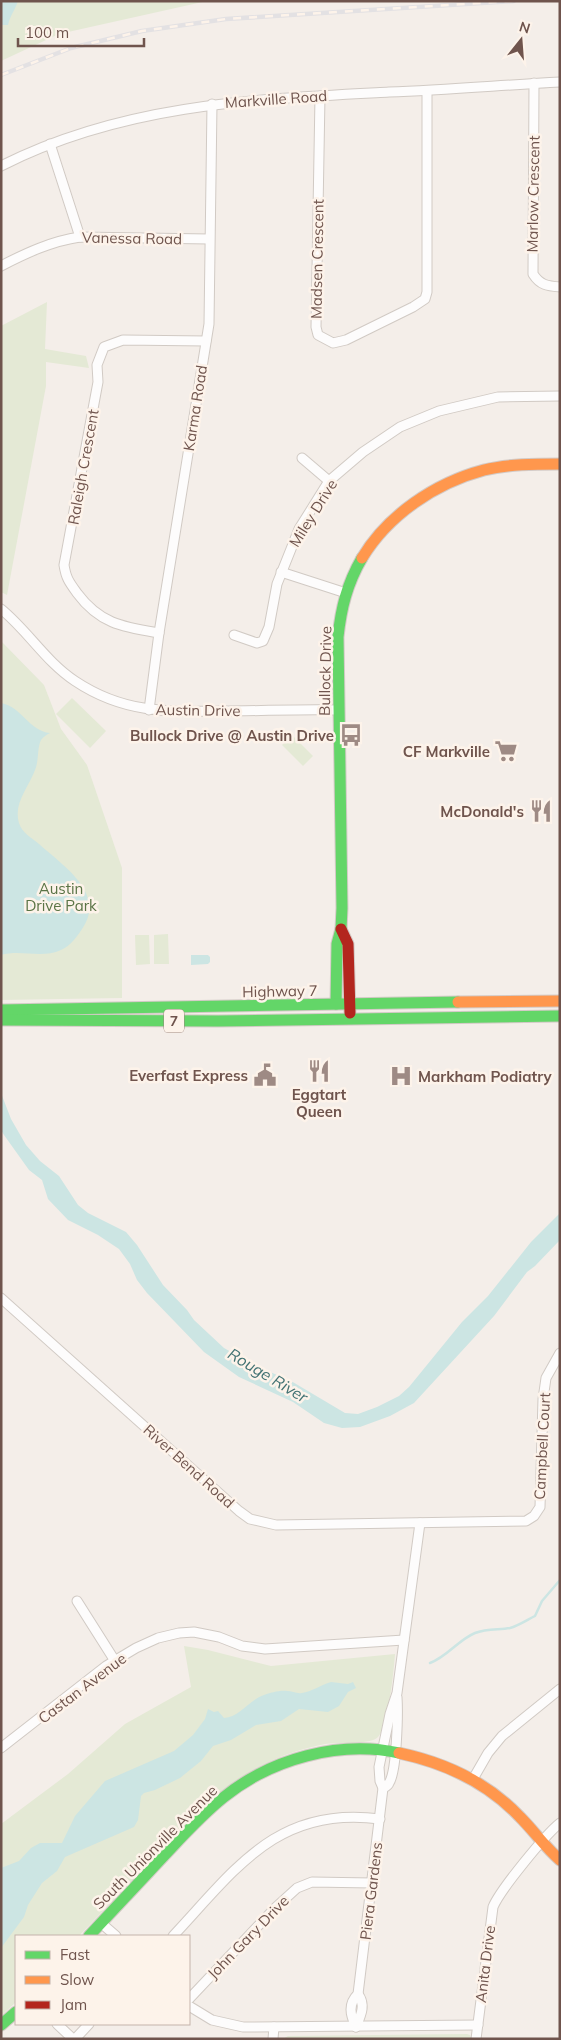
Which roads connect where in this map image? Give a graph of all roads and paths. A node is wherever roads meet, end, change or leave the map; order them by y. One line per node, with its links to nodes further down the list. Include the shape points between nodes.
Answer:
1 (560, 82): 2 (street, Markville Road)
2 (534, 83): 3 (street, Markville Road); 11 (street, Marlow Crescent, via 533,274 545,286)
3 (427, 91): 4 (street, Markville Road); 4 (street, Madsen Crescent, via 425,299 346,340 333,342 318,335 316,327)
4 (320, 96): 5 (street, Markville Road)
5 (212, 104): 6 (street, Markville Road, via 116,122); 9 (street, Karma Road)
6 (50, 144): 7 (street, Markville Road); 8 (street)
7 (1, 166)
8 (80, 237): 9 (street, Vanessa Road); 10 (street, Vanessa Road, via 63,239 30,251)
9 (209, 239): 12 (street, Karma Road, via 210,297)
10 (1, 266)
11 (560, 287)
12 (206, 341): 20 (street, Karma Road); 20 (street, Raleigh Crescent, via 123,340 104,347 97,365 98,382 64,565 66,577 76,591 88,607 104,619)
13 (560, 396): 16 (street, Miley Drive, via 498,397 439,411 400,427)
14 (302, 458): 16 (street)
15 (560, 464): 18 (street, Bullock Drive, via 485,470 461,476 432,491 402,512 375,540)
16 (329, 481): 17 (street, Miley Drive, via 299,528)
17 (281, 572): 18 (street); 21 (street, Miley Drive, via 263,641 257,643)
18 (346, 593): 23 (street, Bullock Drive, via 338,644)
19 (1, 609): 22 (street, Austin Drive, via 73,680 120,703)
20 (159, 633): 22 (street, Karma Road)
21 (234, 635)
22 (149, 710): 23 (street, Austin Drive)
23 (339, 710): 24 (street, Bullock Drive)
24 (341, 929): 26 (street, Bullock Drive, via 348,944); 27 (street, Bullock Drive, via 337,944)
25 (560, 1002): 26 (street, Highway 7 / 7)
26 (350, 1003): 27 (street, Highway 7 / 7); 30 (street, Bullock Drive)
27 (336, 1004): 28 (street, Highway 7 / 7)
28 (6, 1015): 30 (street, Highway 7 / 7, via 218,1021)
29 (560, 1016): 30 (street, Highway 7 / 7)
30 (350, 1018)
31 (1, 1298): 33 (street, River Bend Road, via 250,1519 276,1525)
32 (560, 1353): 33 (street, Campbell Court, via 546,1378 540,1507 534,1516 526,1522)
33 (420, 1523): 35 (street, Piera Gardens)
34 (77, 1601): 36 (street)
35 (404, 1640): 36 (street, Castan Avenue, via 265,1649 242,1646 206,1634 179,1633 158,1638); 38 (street, Piera Gardens)
36 (115, 1661): 39 (street, Castan Avenue)
37 (560, 1689): 42 (street, via 502,1736)
38 (397, 1692): 40 (street, Piera Gardens); 41 (street, Piera Gardens)
39 (1, 1748)
40 (383, 1749): 41 (street, South Unionville Avenue); 43 (street, Piera Gardens, via 379,1767); 49 (street, South Unionville Avenue, via 346,1749 311,1754 276,1766 241,1784 209,1810)
41 (395, 1751): 42 (street, South Unionville Avenue, via 438,1763); 43 (street, Piera Gardens, via 390,1784)
42 (473, 1779): 46 (street, South Unionville Avenue, via 508,1805)
43 (383, 1788): 44 (street, Piera Gardens)
44 (380, 1819): 48 (street, Piera Gardens); 52 (street, via 342,1816 316,1820 277,1836 249,1856)
45 (560, 1823): 46 (street, Anita Drive)
46 (542, 1842): 47 (street, South Unionville Avenue); 59 (street, Anita Drive, via 496,1900)
47 (560, 1860)
48 (372, 1883): 53 (street, John Gary Drive, via 312,1882 297,1888); 60 (street, Piera Gardens, via 358,1994 363,2001 362,2014)
49 (101, 1923): 50 (street, South Unionville Avenue); 51 (street)
50 (90, 1935)
51 (115, 1935)
52 (173, 1935)
53 (190, 1998)
54 (190, 2007): 61 (street, via 226,2024)
55 (15, 2013): 56 (street)
56 (1, 2025)
57 (58, 2025): 62 (street)
58 (88, 2025): 62 (street)
59 (478, 2025): 60 (street); 64 (street, Anita Drive)
60 (356, 2026): 61 (street)
61 (274, 2027): 63 (street)
62 (74, 2039)
63 (273, 2039)
64 (476, 2039)

